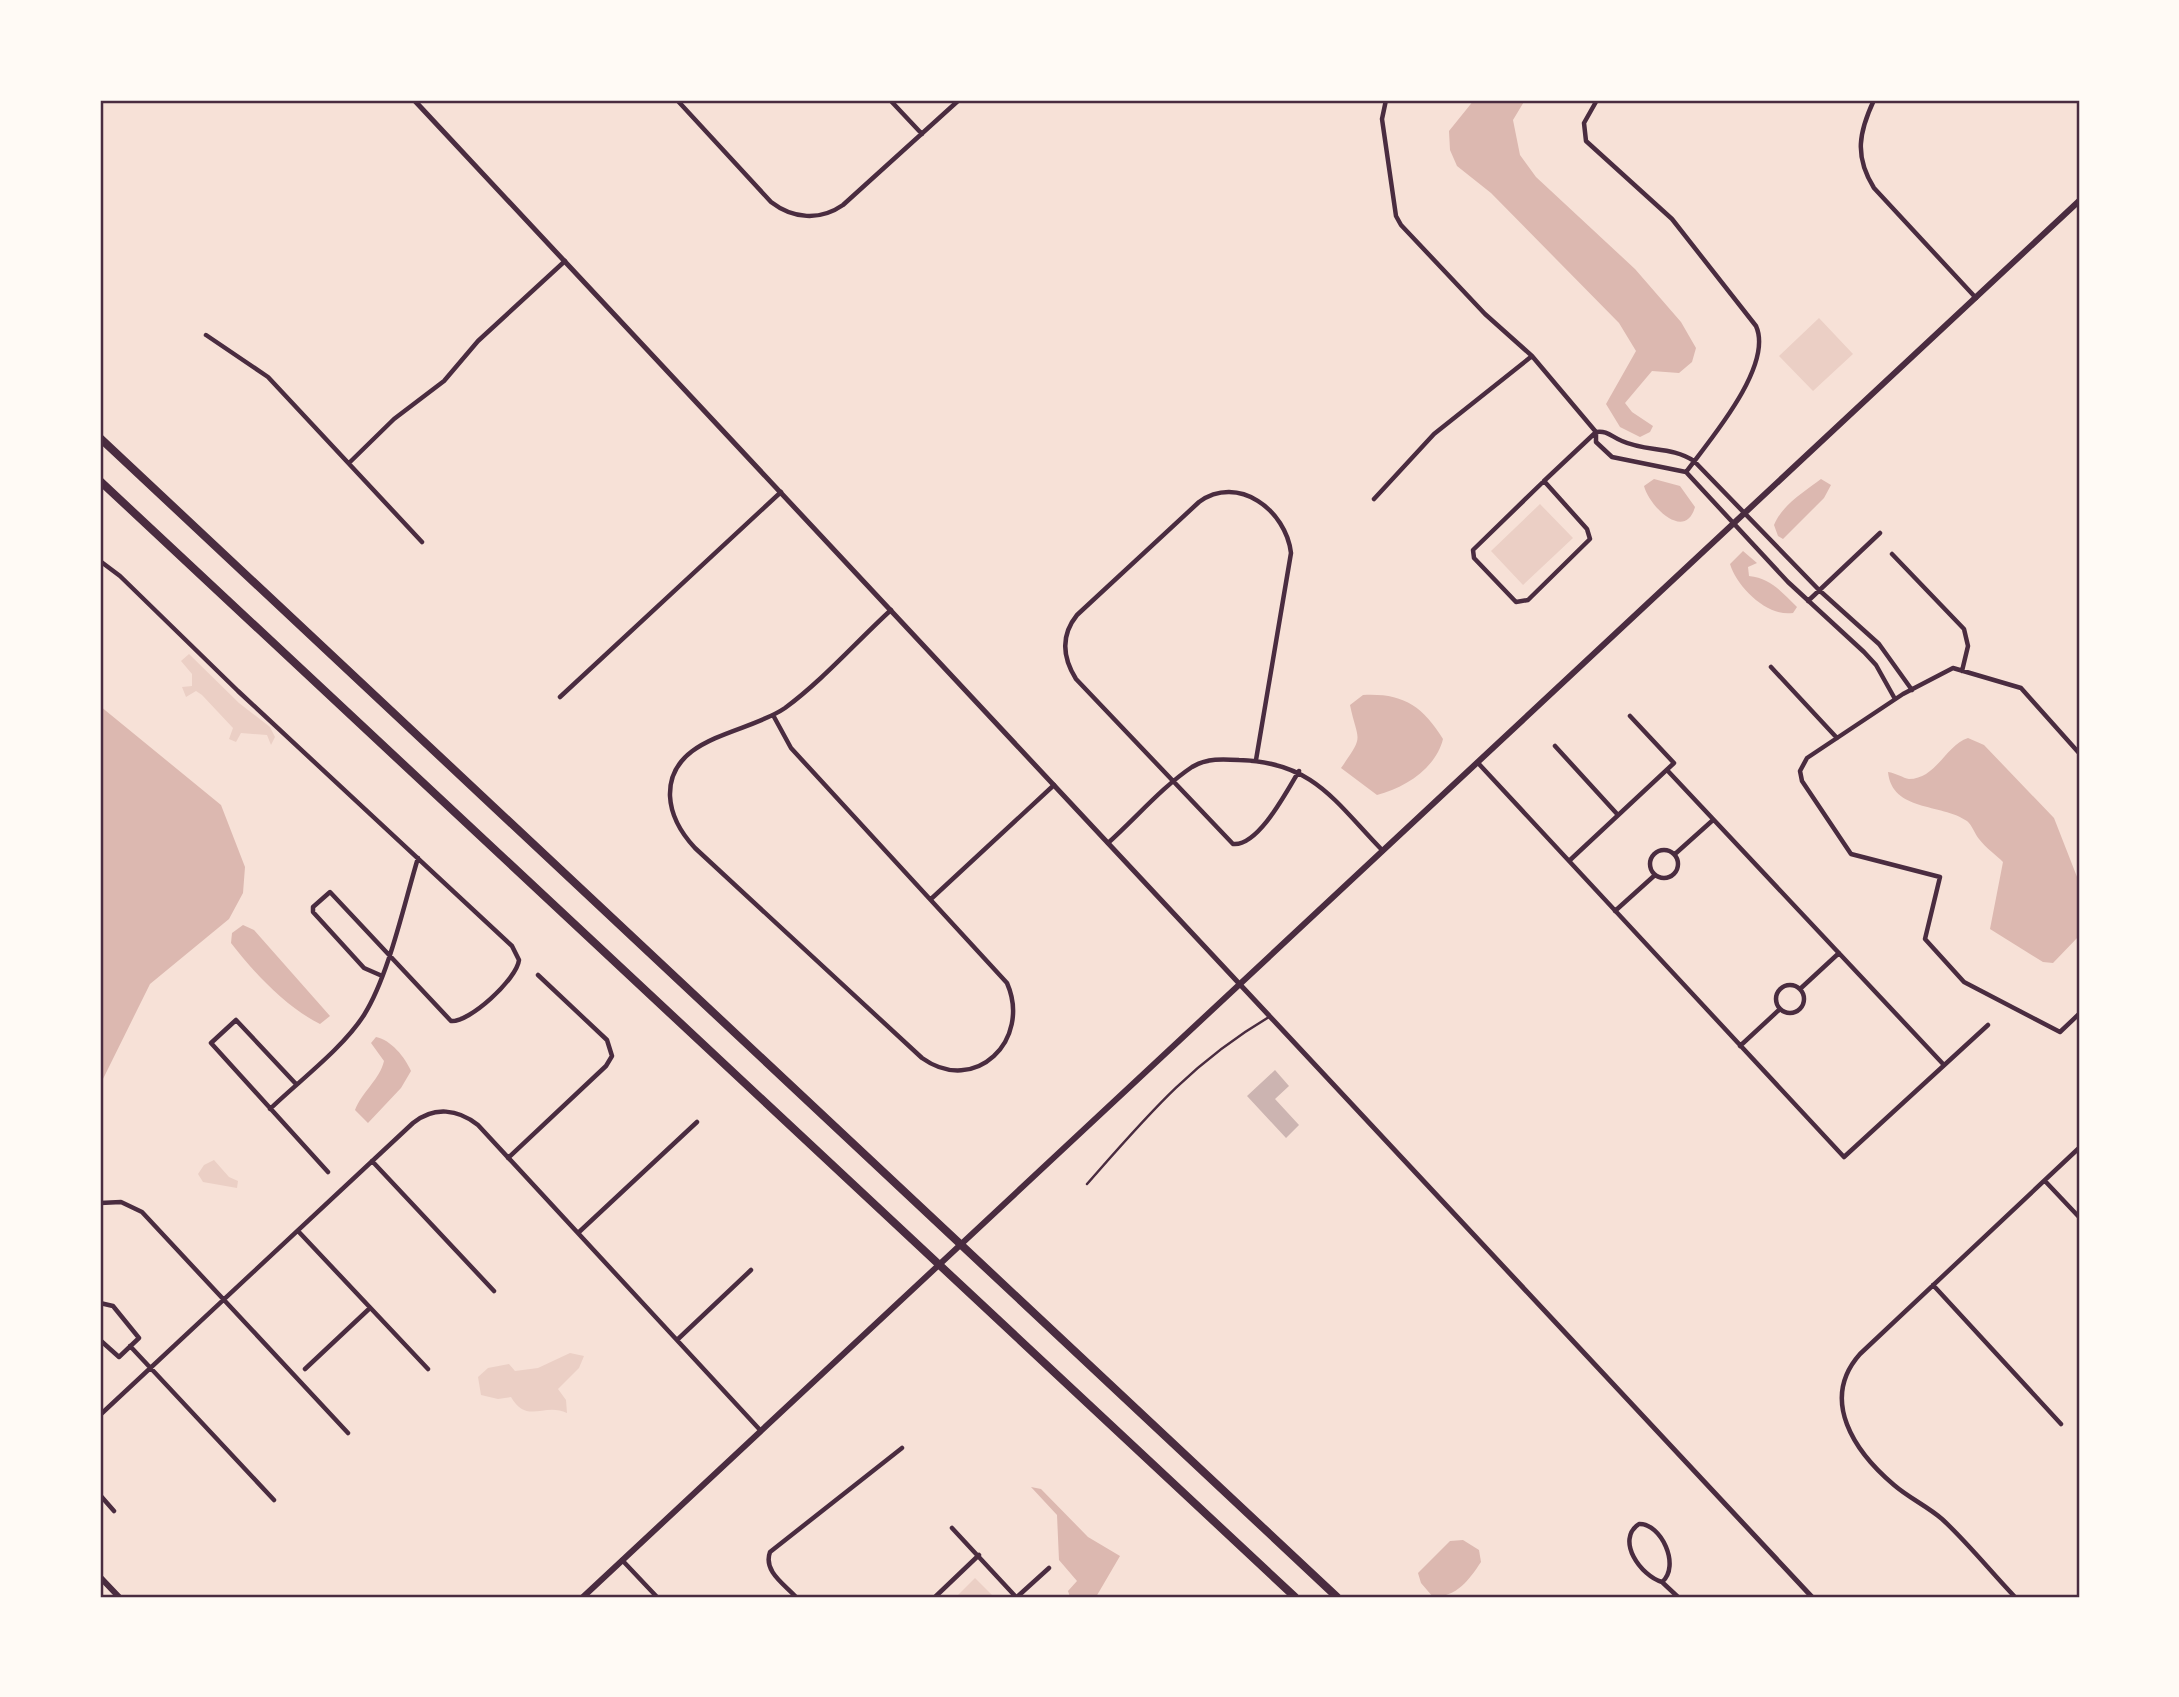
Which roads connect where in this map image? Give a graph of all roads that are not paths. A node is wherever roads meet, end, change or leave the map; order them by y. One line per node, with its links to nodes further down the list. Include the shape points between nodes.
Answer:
1 (414, 100): 10 (street)
2 (677, 100): 8 (street, via 771,202 788,212 811,216 839,208)
3 (890, 100): 8 (street)
4 (959, 100): 8 (street)
5 (1387, 100): 13 (street, via 1382,119 1399,221 1485,314)
6 (1597, 100): 16 (street, via 1584,123 1586,141 1672,219 1760,336 1740,399)
7 (1874, 100): 11 (street, via 1859,139 1866,176)
8 (922, 134)
9 (2079, 201): 11 (main road)
10 (565, 261): 17 (street, via 478,341 444,381 394,419); 21 (street)
11 (1976, 298): 23 (main road)
12 (206, 335): 17 (street, via 268,377)
13 (1532, 356): 14 (street); 22 (street, via 1434,434)
14 (1596, 432): 16 (street, via 1684,454); 18 (street, via 1595,442 1612,457); 20 (street)
15 (100, 438): 116 (highway)
16 (1694, 461): 18 (street); 23 (street)
17 (349, 463): 26 (street)
18 (1686, 472): 24 (street)
19 (100, 481): 115 (highway)
20 (1544, 481): 20 (street, via 1473,550 1474,558 1516,603 1528,600 1590,539 1587,529)
21 (781, 492): 31 (street); 35 (street)
22 (1374, 499)
23 (1747, 512): 24 (main road); 29 (street)
24 (1734, 524): 30 (street); 43 (main road)
25 (1880, 533): 29 (street)
26 (422, 542)
27 (1892, 554): 33 (street, via 1964,629 1968,646)
28 (100, 561): 53 (street)
29 (1819, 590): 30 (street); 34 (street, via 1879,645)
30 (1808, 601): 36 (street, via 1864,652)
31 (891, 610): 37 (street); 47 (street)
32 (1770, 667): 39 (street)
33 (1962, 671): 34 (street, via 1953,668); 41 (street, via 2021,688)
34 (1912, 690): 36 (street)
35 (560, 697)
36 (1895, 699): 39 (street)
37 (773, 715): 56 (street, via 791,747); 56 (street, via 702,745 683,760 670,791 676,824 695,848 922,1058 939,1068 977,1067 1001,1050 1013,1029 1013,996 1002,975)
38 (1630, 716): 44 (street, via 1674,763)
39 (1837, 738): 65 (street, via 1805,760 1800,776 1851,853 1940,877 1925,939 1964,982 2060,1032)
40 (1555, 746): 48 (street)
41 (2079, 753)
42 (1256, 760): 45 (street); 46 (street, via 1204,762); 46 (street, via 1291,553 1287,534 1272,514 1253,497 1233,490 1199,502 1077,615 1065,640 1067,663 1076,679)
43 (1478, 763): 51 (main road); 54 (street)
44 (1667, 770): 48 (street); 49 (street)
45 (1299, 771): 46 (street, via 1267,821 1237,845); 51 (street, via 1322,787)
46 (1174, 783): 50 (street)
47 (1054, 785): 50 (street); 56 (street)
48 (1618, 816): 54 (street)
49 (1714, 820): 52 (street); 58 (street)
50 (1108, 843): 62 (street)
51 (1383, 851): 62 (main road)
52 (1675, 854): 55 (street, via 1678,868 1673,876); 55 (street, via 1667,850 1654,854 1650,862)
53 (418, 858): 59 (street); 59 (street, via 512,946 519,960 514,976 457,1022 447,1018)
54 (1569, 861): 57 (street)
55 (1655, 875): 57 (street)
56 (931, 899)
57 (1615, 911): 68 (street)
58 (1839, 953): 63 (street); 69 (street)
59 (388, 955): 60 (street); 60 (street, via 331,892 313,907 364,968)
60 (380, 975): 70 (street, via 359,1022)
61 (538, 975): 74 (street, via 608,1042 612,1056)
62 (1240, 985): 66 (street); 97 (main road)
63 (1800, 989): 64 (street, via 1801,1008 1788,1013); 64 (street, via 1781,988 1776,996)
64 (1780, 1009): 68 (street)
65 (2079, 1014)
66 (1269, 1017): 78 (lane, via 1200,1063); 118 (street)
67 (1988, 1025): 69 (street)
68 (1740, 1046): 69 (street, via 1844,1157)
69 (1944, 1065)
70 (296, 1084): 71 (street); 71 (street, via 233,1021 212,1046)
71 (270, 1109): 76 (street)
72 (697, 1122): 82 (street)
73 (2079, 1148): 77 (street)
74 (508, 1158): 75 (street, via 470,1119 438,1111 417,1120); 82 (street)
75 (372, 1161): 81 (street); 85 (street)
76 (328, 1172)
77 (2045, 1181): 80 (street); 84 (street)
78 (1087, 1184)
79 (100, 1203): 86 (street, via 126,1203 142,1212)
80 (2079, 1217)
81 (298, 1231): 86 (street); 88 (street)
82 (578, 1233): 90 (street)
83 (751, 1270): 90 (street)
84 (1933, 1285): 96 (street); 119 (street, via 1854,1362 1842,1390 1844,1420 1854,1443 1892,1484 1941,1519)
85 (494, 1292)
86 (224, 1300): 92 (street); 98 (street)
87 (100, 1303): 91 (street, via 113,1306 139,1334)
88 (370, 1308): 93 (street); 94 (street)
89 (100, 1340): 91 (street, via 115,1357)
90 (677, 1340): 97 (street)
91 (130, 1346): 92 (street)
92 (150, 1368): 95 (street); 101 (street)
93 (305, 1368)
94 (428, 1369)
95 (100, 1415)
96 (2061, 1424)
97 (761, 1431): 105 (main road)
98 (348, 1433)
99 (902, 1448): 112 (street, via 770,1552 771,1571)
100 (100, 1495): 102 (street)
101 (274, 1500)
102 (114, 1511)
103 (952, 1528): 104 (street)
104 (979, 1556): 113 (street); 114 (street)
105 (622, 1560): 110 (main road); 111 (street)
106 (1049, 1568): 114 (street)
107 (100, 1577): 109 (main road)
108 (1662, 1582): 108 (street, via 1641,1569 1628,1544 1630,1531 1639,1524 1652,1526 1671,1560 1671,1572); 117 (street)
109 (119, 1597)
110 (583, 1597)
111 (657, 1597)
112 (796, 1597)
113 (935, 1597)
114 (1016, 1597)
115 (1295, 1597)
116 (1337, 1597)
117 (1678, 1597)
118 (1812, 1597)
119 (2015, 1597)

